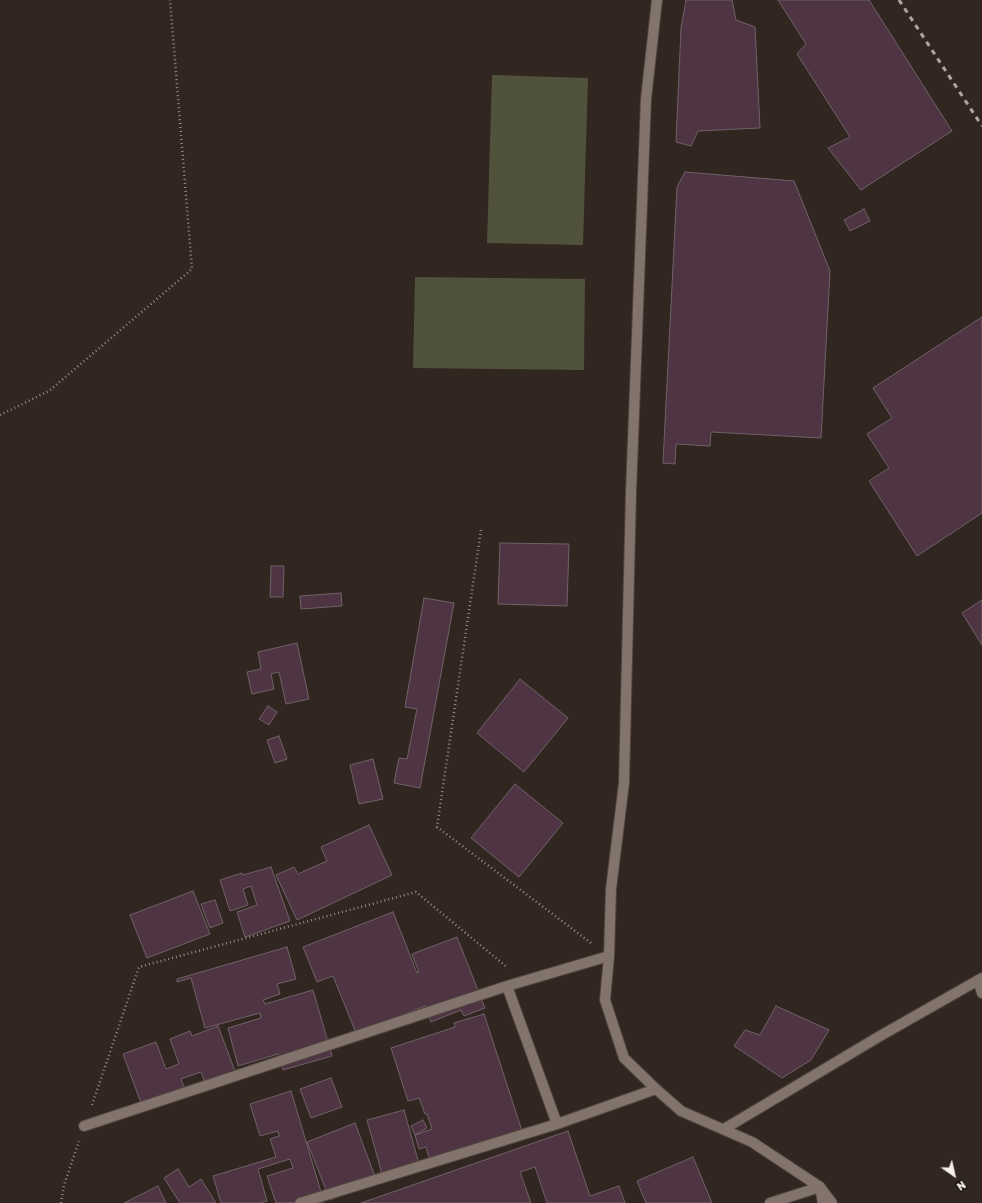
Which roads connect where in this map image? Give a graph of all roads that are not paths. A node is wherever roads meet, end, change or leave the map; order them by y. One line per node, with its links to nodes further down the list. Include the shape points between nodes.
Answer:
1 (657, 0): 2 (street, via 646,99 631,492 624,783 611,889)
2 (609, 956): 4 (street); 6 (street, via 605,1000 624,1058)
3 (980, 979): 5 (street); 9 (street)
4 (507, 986): 7 (street); 8 (street)
5 (982, 993)
6 (656, 1089): 7 (street); 9 (street, via 681,1111)
7 (557, 1124): 11 (street)
8 (84, 1126)
9 (724, 1129): 10 (street, via 752,1142)
10 (820, 1187): 12 (street); 13 (street); 14 (street)
11 (300, 1203)
12 (770, 1203)
13 (823, 1203)
14 (832, 1203)

